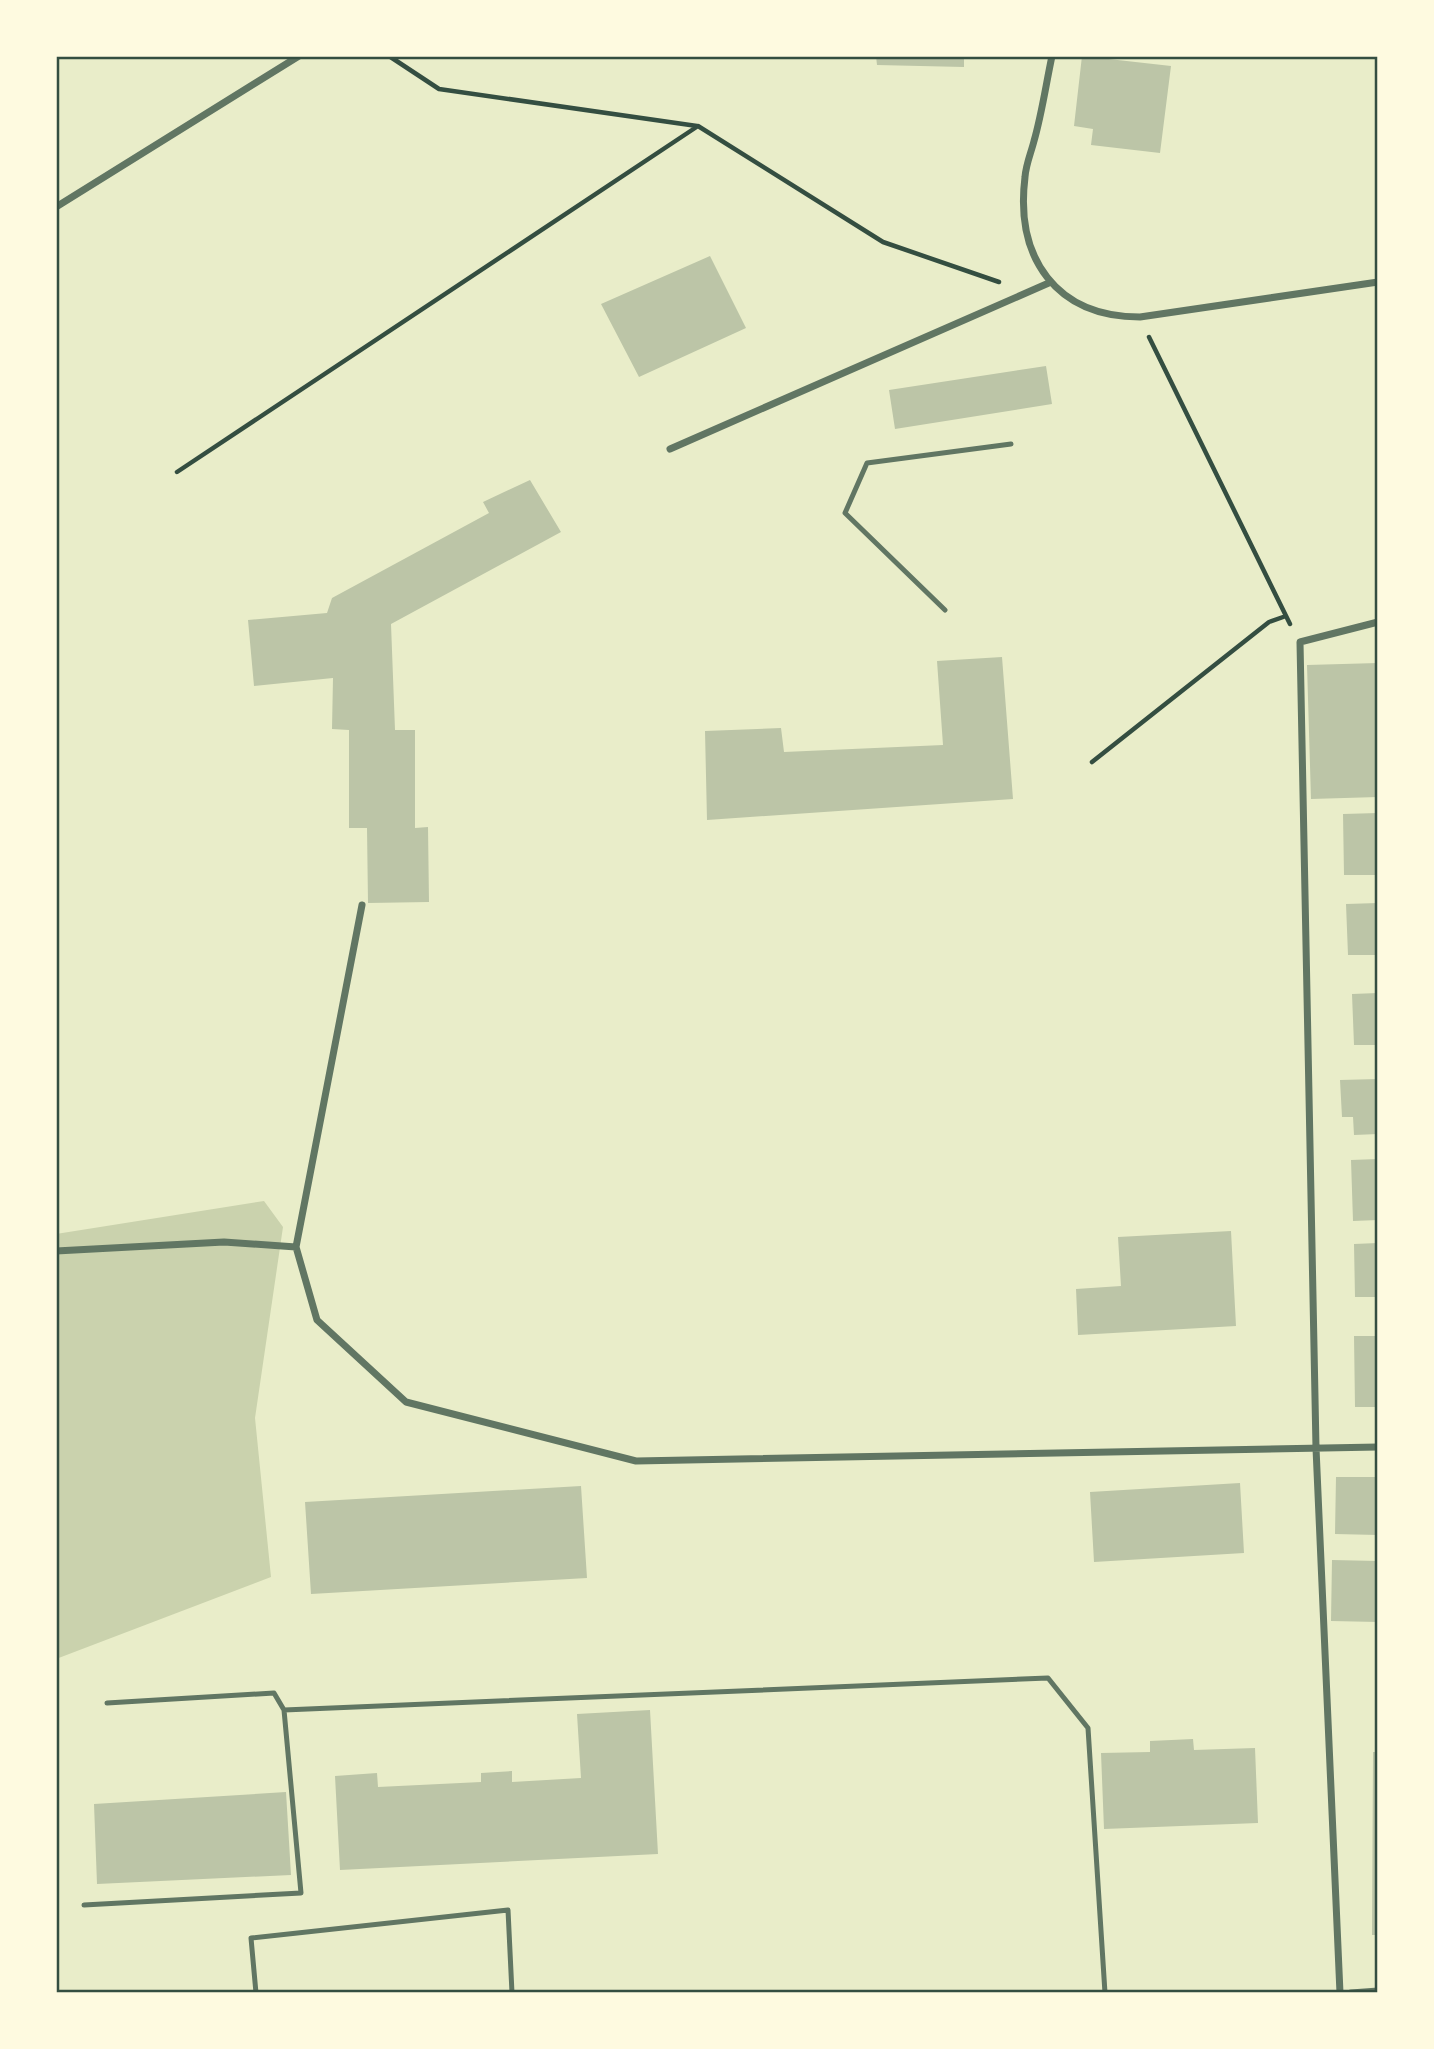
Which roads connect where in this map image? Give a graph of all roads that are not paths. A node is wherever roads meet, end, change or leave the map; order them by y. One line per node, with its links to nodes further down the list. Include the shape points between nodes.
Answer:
1 (299, 56): 3 (street)
2 (1052, 56): 4 (street, via 1023,195 1033,253)
3 (56, 207)
4 (1051, 282): 5 (street, via 1091,312 1140,317); 7 (street)
5 (1378, 282)
6 (1011, 444): 8 (lane, via 867,463 845,513)
7 (670, 449)
8 (945, 610)
9 (1378, 622): 14 (street, via 1300,642)
10 (362, 905): 11 (street)
11 (296, 1247): 12 (street, via 224,1242); 14 (street, via 317,1320 406,1402 636,1461)
12 (56, 1251)
13 (1378, 1447): 14 (street)
14 (1316, 1448): 22 (street)
15 (107, 1703): 16 (lane, via 275,1693)
16 (284, 1710): 17 (lane, via 301,1893); 21 (lane, via 1048,1678 1088,1728)
17 (84, 1905)
18 (1378, 1991): 23 (street)
19 (256, 1993): 20 (lane, via 251,1938 508,1910)
20 (512, 1993)
21 (1105, 1993)
22 (1340, 1993)
23 (1350, 1993)

